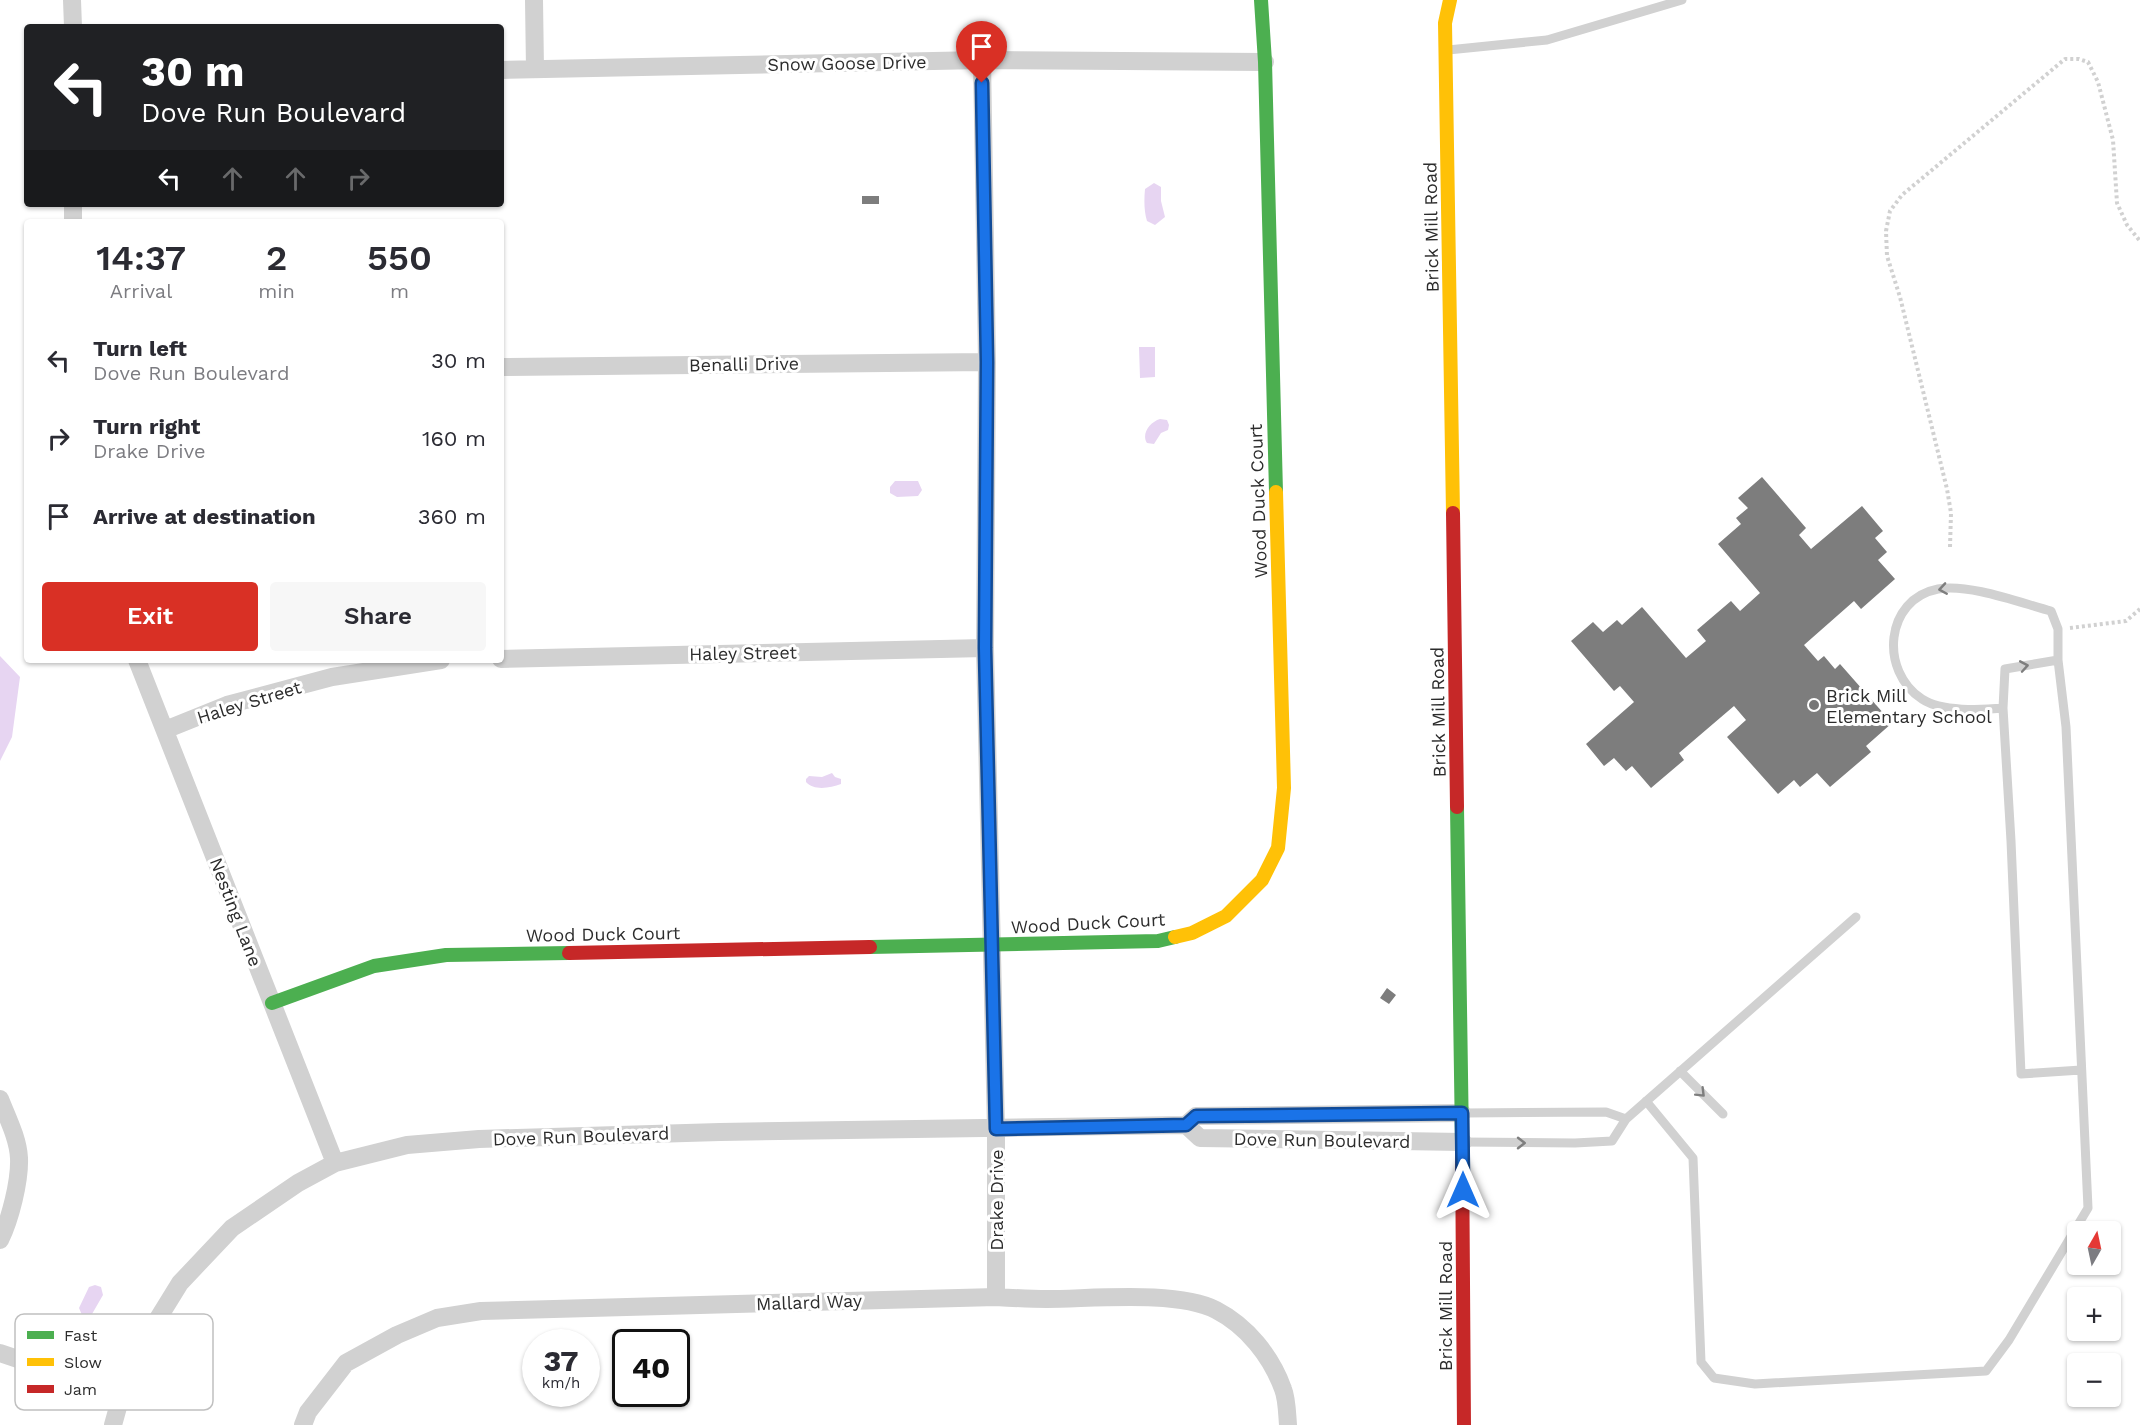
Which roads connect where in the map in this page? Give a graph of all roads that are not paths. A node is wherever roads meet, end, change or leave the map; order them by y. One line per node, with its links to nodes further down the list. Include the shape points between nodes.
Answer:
1 (72, 0): 6 (street)
2 (534, 0): 10 (street)
3 (1261, 0): 9 (street, Wood Duck Court)
4 (1450, 0): 7 (street, Brick Mill Road)
5 (1682, 0): 7 (lane, via 1547,40)
6 (73, 24)
7 (1445, 50): 28 (street, Brick Mill Road)
8 (982, 60): 9 (street, Snow Goose Drive); 10 (street, Snow Goose Drive); 12 (street, Drake Drive)
9 (1265, 62): 22 (street, Wood Duck Court, via 1284,788 1278,848 1262,880 1226,916 1192,933 1158,941)
10 (535, 69): 11 (street, Snow Goose Drive)
11 (504, 70)
12 (987, 362): 13 (street, Benalli Drive); 14 (street, Drake Drive)
13 (504, 367)
14 (985, 648): 15 (street, Haley Street); 22 (street, Drake Drive)
15 (504, 658)
16 (2058, 660): 19 (lane, one-way to 16, via 2005,669); 19 (lane, one-way to 19, via 2058,629 2051,610 1954,587 1921,595 1904,608 1893,644 1904,682 1923,700 1945,707 1976,711); 24 (lane, via 2066,727)
17 (138, 663): 20 (street, Nesting Lane)
18 (422, 663): 20 (street, Haley Street, via 332,677 226,705)
19 (2003, 708): 24 (lane, via 2021,1074)
20 (165, 730): 23 (street, Nesting Lane)
21 (1856, 918): 25 (lane)
22 (991, 945): 23 (street, Wood Duck Court, via 446,956 374,966); 32 (street, Drake Drive)
23 (272, 1003): 34 (street, Nesting Lane)
24 (2082, 1070): 27 (lane, via 2088,1208 2009,1340 1986,1371 1755,1384 1714,1378 1701,1362 1693,1158)
25 (1680, 1071): 27 (lane); 29 (lane, one-way to 29)
26 (0, 1099): 35 (street, via 19,1157 8,1224)
27 (1646, 1101): 30 (lane)
28 (1462, 1113): 30 (lane, via 1606,1112); 31 (street, Dove Run Boulevard, via 1196,1116); 33 (street, Brick Mill Road)
29 (1723, 1114)
30 (1626, 1119): 33 (lane, one-way to 30, via 1612,1141)
31 (1186, 1125): 32 (street, Dove Run Boulevard); 33 (street, Dove Run Boulevard, via 1200,1138)
32 (996, 1129): 34 (street, Dove Run Boulevard, via 479,1139 407,1145); 36 (street, Drake Drive)
33 (1463, 1142): 44 (street, Brick Mill Road)
34 (335, 1163): 37 (street, Dove Run Boulevard, via 297,1183 232,1228 180,1283)
35 (0, 1240)
36 (996, 1297): 42 (street, Mallard Way, via 481,1311 437,1318 346,1363 308,1412); 43 (street, Mallard Way, via 1177,1300 1214,1309 1242,1327 1267,1355 1284,1390)
37 (161, 1314)
38 (0, 1353): 39 (street)
39 (15, 1358)
40 (117, 1410): 41 (street, Dove Run Boulevard)
41 (113, 1425)
42 (303, 1425)
43 (1288, 1425)
44 (1464, 1425)

